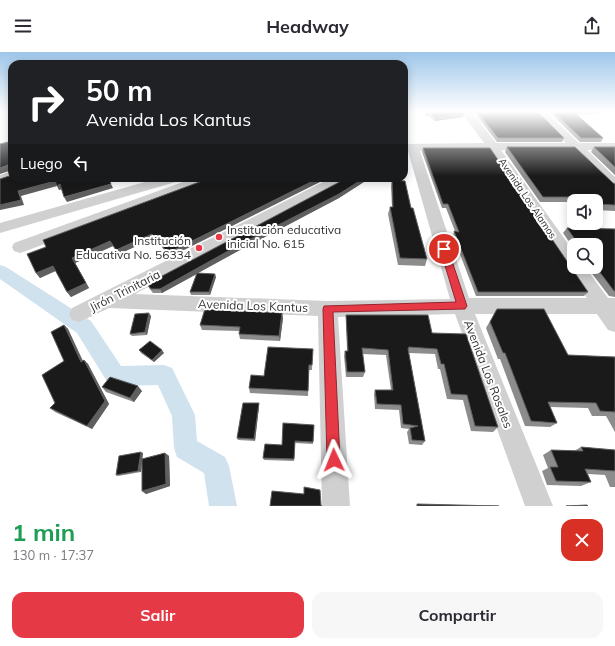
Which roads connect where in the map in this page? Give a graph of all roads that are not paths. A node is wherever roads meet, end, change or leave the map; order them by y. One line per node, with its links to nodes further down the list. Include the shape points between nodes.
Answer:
1 (482, 133): 6 (street, Avenida Los Alamos)
2 (562, 133): 3 (street)
3 (577, 147): 4 (street); 6 (street); 10 (street)
4 (615, 147)
5 (408, 148): 6 (street); 16 (street, Avenida Los Rosales)
6 (494, 148): 13 (street, Avenida Los Alamos)
7 (162, 182): 11 (street)
8 (195, 182): 12 (street)
9 (326, 182): 15 (street, Jirón Trinitaria)
10 (615, 184)
11 (0, 228)
12 (20, 247)
13 (567, 254)
14 (582, 274): 17 (street, Avenida Los Alamos)
15 (107, 300): 18 (street, Avenida Los Kantus); 19 (street, Jirón Trinitaria)
16 (462, 306): 17 (street, Avenida Los Kantus); 18 (street, Avenida Los Kantus); 22 (street, Avenida Los Rosales)
17 (609, 306): 20 (street, Avenida Los Alamos)
18 (328, 309): 21 (street)
19 (79, 314)
20 (615, 324)
21 (336, 506)
22 (539, 506)

